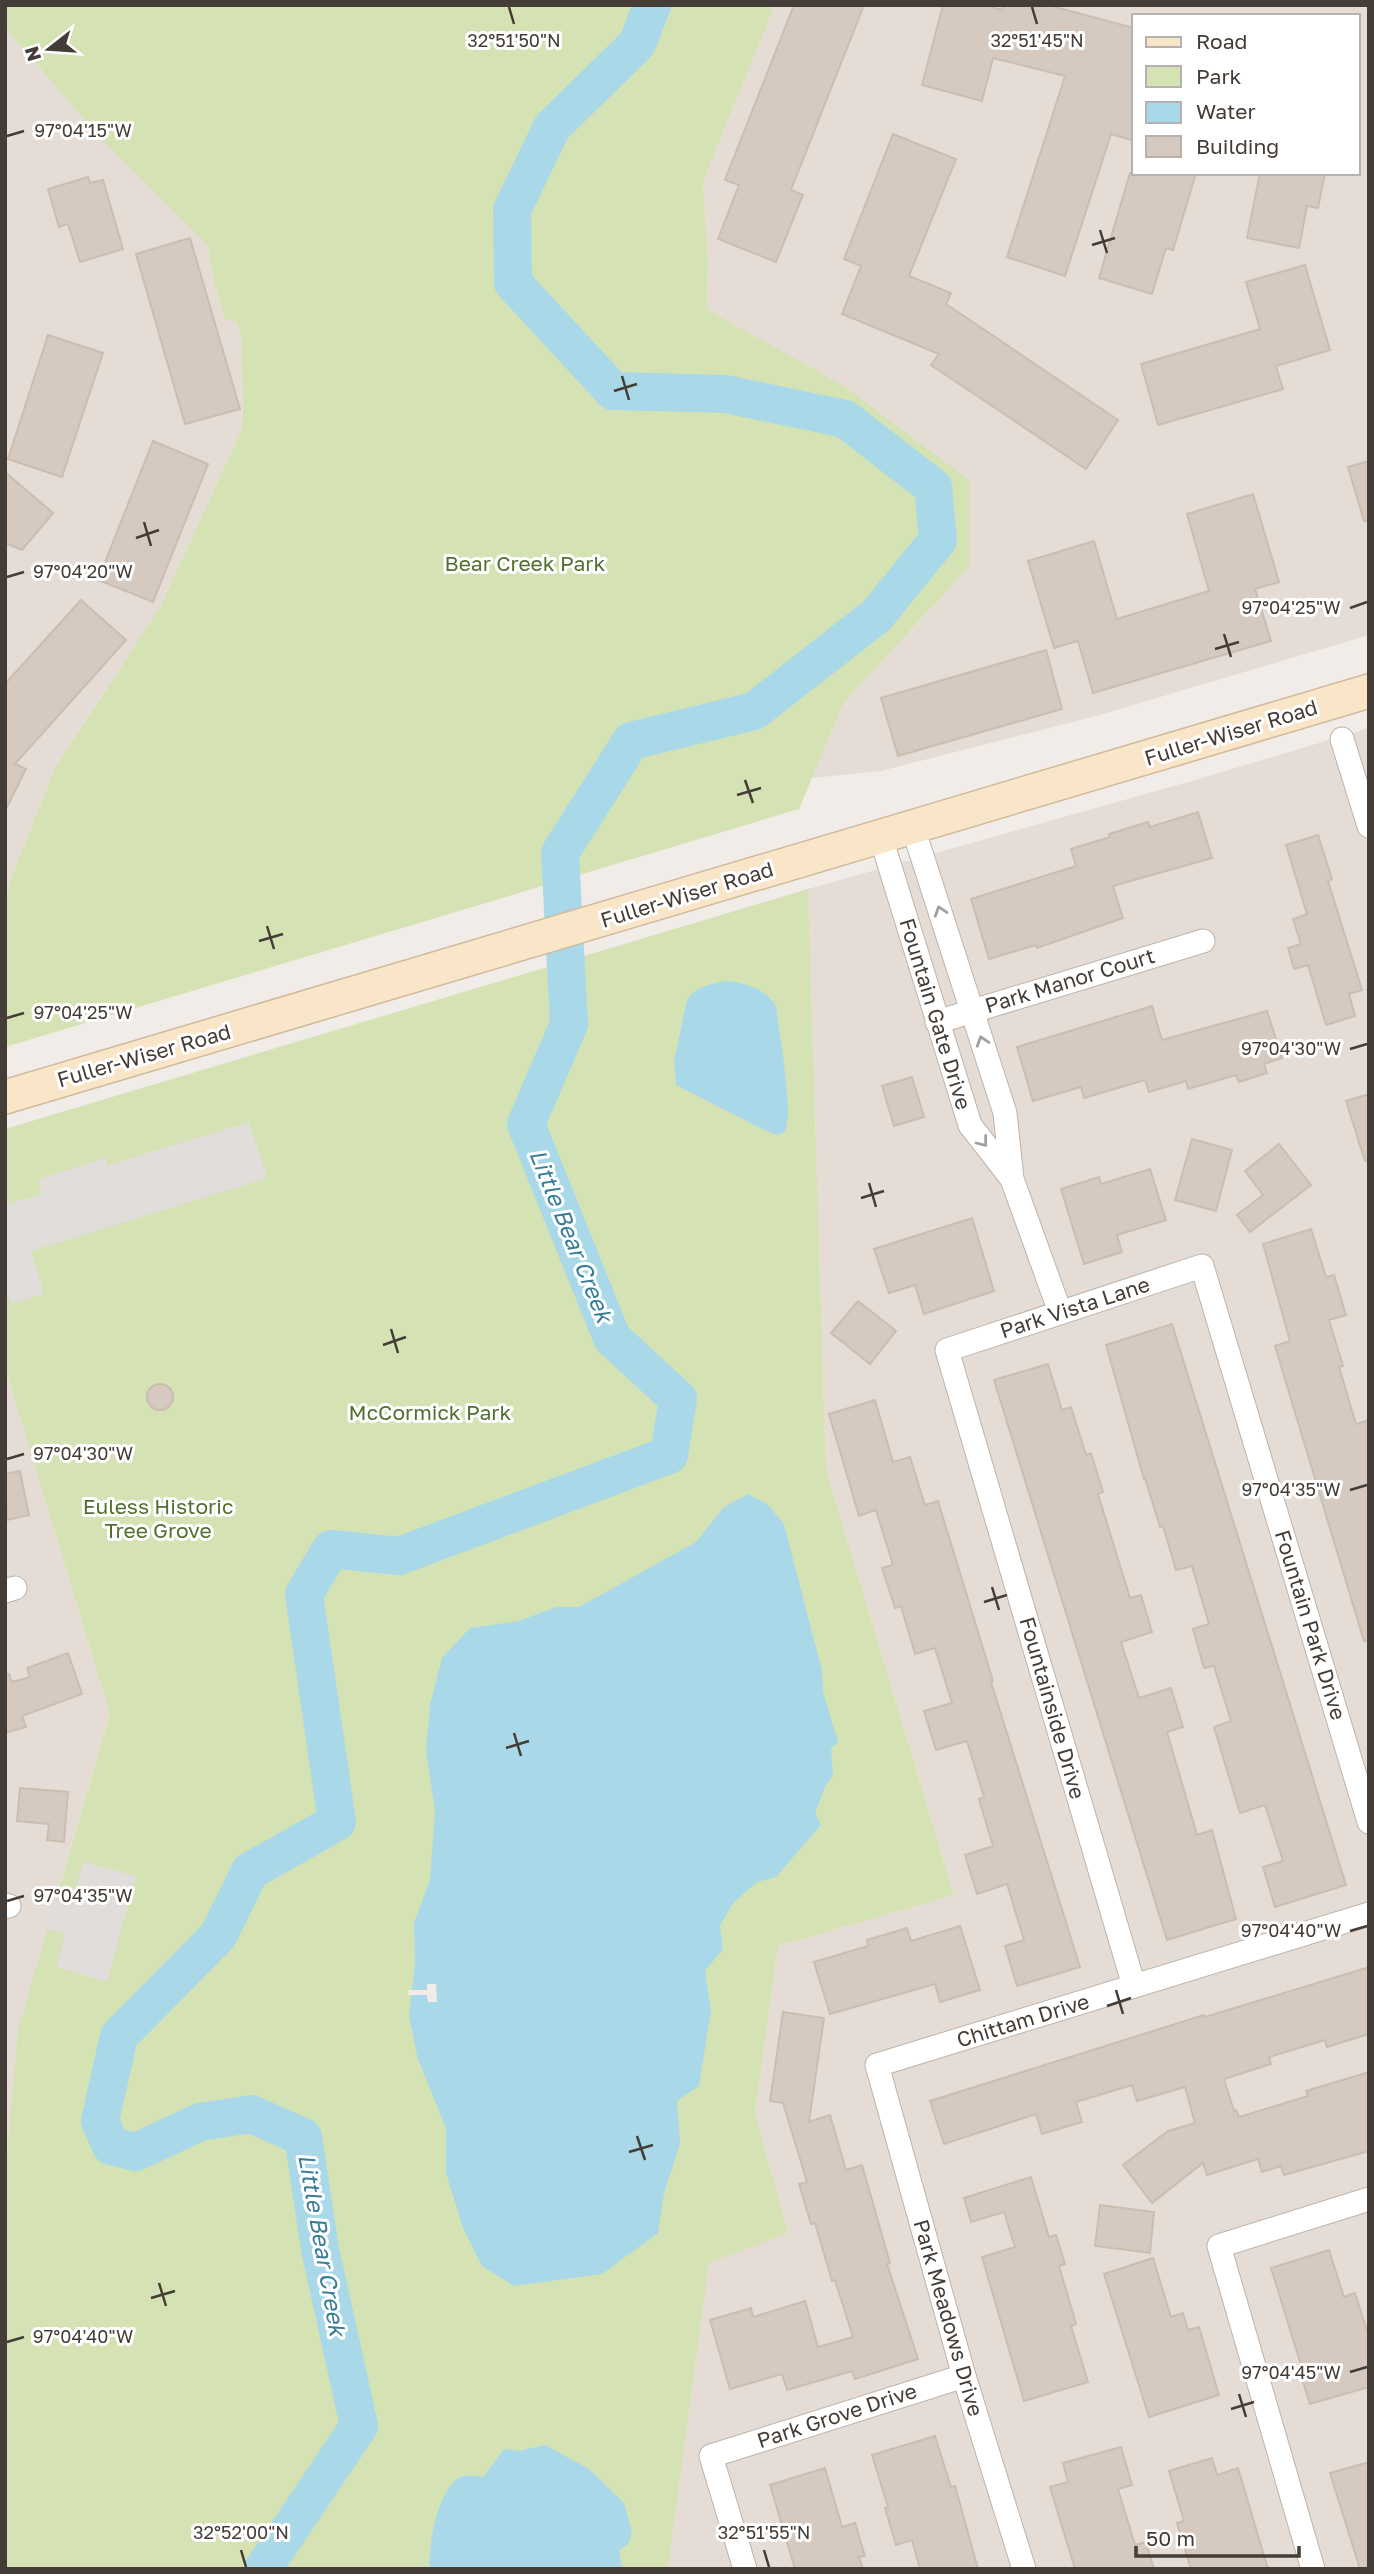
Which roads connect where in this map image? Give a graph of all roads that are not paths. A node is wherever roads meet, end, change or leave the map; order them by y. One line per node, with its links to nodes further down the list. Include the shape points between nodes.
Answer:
1 (1369, 691): 4 (street, Fuller-Wiser Road)
2 (1342, 739): 3 (street)
3 (1369, 826)
4 (913, 828): 5 (street, Fuller-Wiser Road); 7 (street, Fountain Gate Drive, one-way to 4)
5 (881, 838): 8 (street, Fountain Gate Drive); 9 (street, Fuller-Wiser Road)
6 (1203, 941): 7 (street, Park Manor Court)
7 (972, 1011): 8 (street, Park Manor Court); 10 (street, Fountain Gate Drive, one-way to 7, via 1005,1113)
8 (937, 1022): 10 (street, Fountain Gate Drive, one-way to 10, via 970,1125)
9 (5, 1097)
10 (1012, 1179): 12 (street, Fountain Gate Drive)
11 (1202, 1266): 12 (street, Park Vista Lane); 14 (street, Fountain Park Drive)
12 (1060, 1312): 13 (street, Park Vista Lane)
13 (947, 1350): 16 (street, Fountainside Drive)
14 (1369, 1822)
15 (1369, 1914): 16 (street, Chittam Drive)
16 (1133, 1986): 17 (street, Chittam Drive)
17 (877, 2066): 19 (street, Park Meadows Drive)
18 (1369, 2199): 22 (street, via 1219,2246)
19 (964, 2376): 20 (street, Park Grove Drive, via 711,2456); 21 (street, Park Meadows Drive)
20 (745, 2569)
21 (1024, 2569)
22 (1313, 2569)

